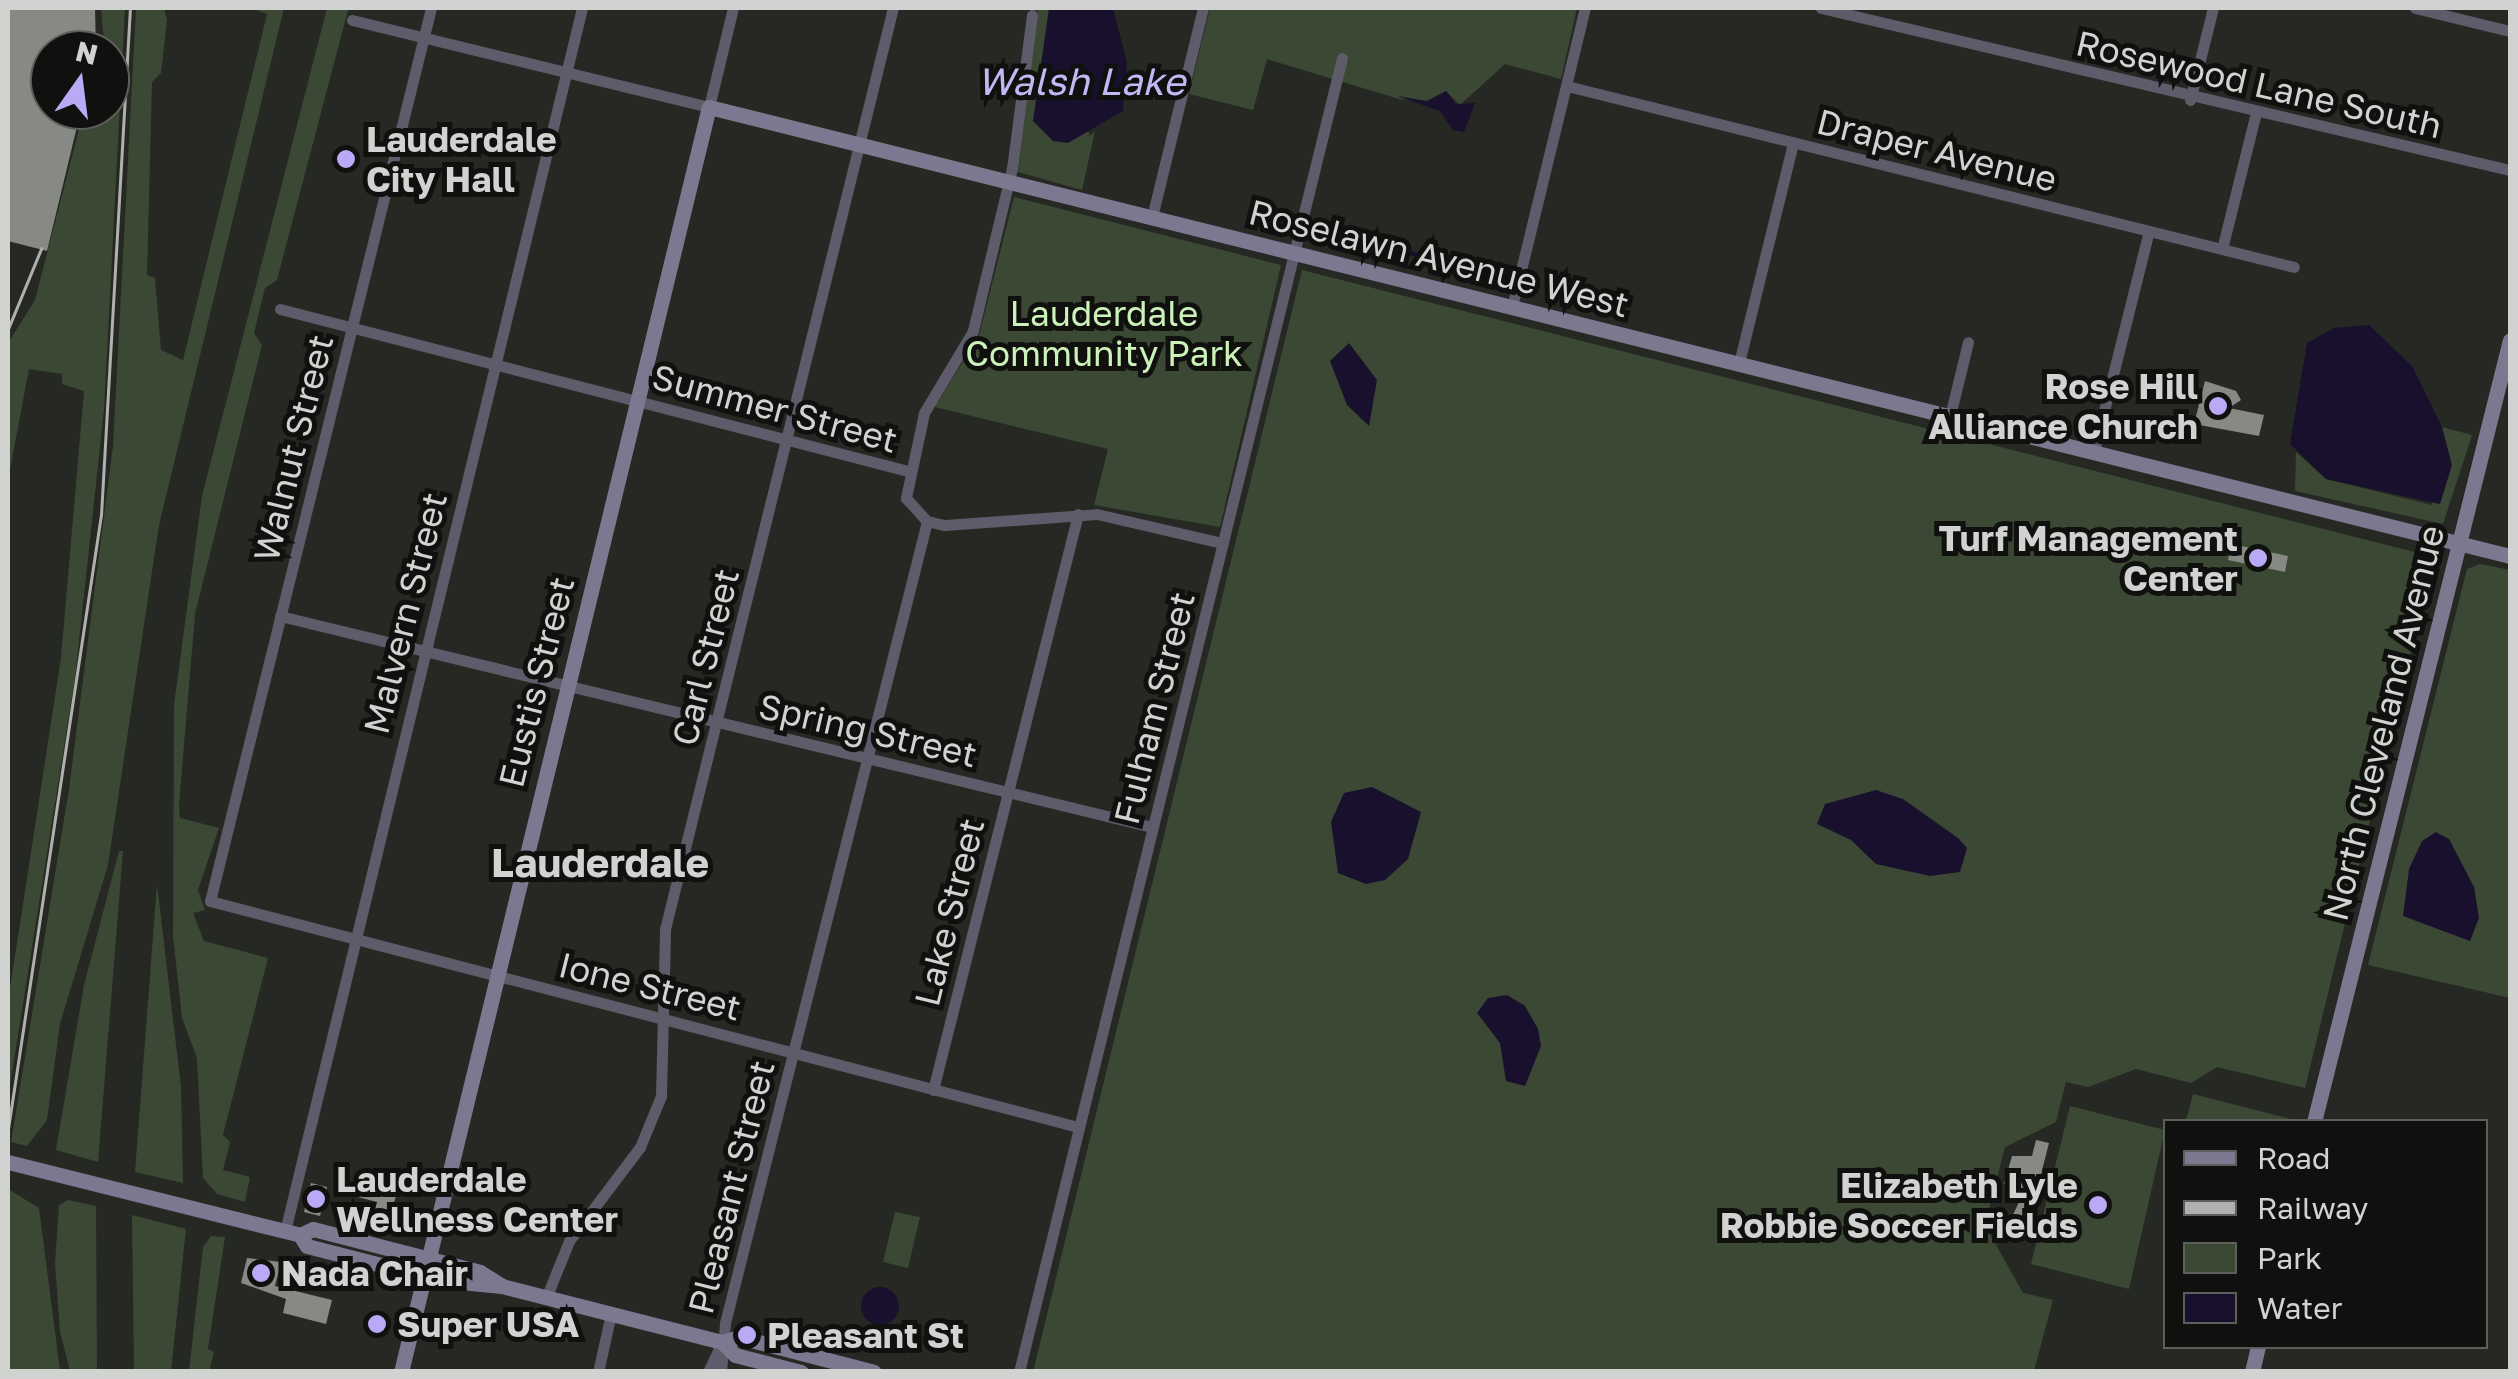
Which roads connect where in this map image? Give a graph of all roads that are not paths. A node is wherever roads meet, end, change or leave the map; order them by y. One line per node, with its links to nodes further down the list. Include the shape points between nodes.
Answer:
1 (431, 8): 13 (street, Walnut Street)
2 (582, 8): 15 (street, Malvern Street)
3 (733, 8): 18 (street, Eustis Street)
4 (893, 8): 21 (street, Carl Street)
5 (1203, 8): 24 (street)
6 (1585, 8): 16 (street)
7 (1821, 8): 17 (street, Rosewood Lane South)
8 (2213, 8): 17 (street)
9 (2414, 8): 12 (street)
10 (1032, 15): 23 (street)
11 (352, 20): 13 (street, Roselawn Avenue West)
12 (2510, 31)
13 (424, 37): 15 (street, Roselawn Avenue West); 31 (street, Walnut Street)
14 (1342, 58): 27 (street, Fulham Street)
15 (566, 72): 18 (street, Roselawn Avenue West); 34 (street, Malvern Street)
16 (1567, 86): 20 (street, Draper Avenue); 29 (street)
17 (2190, 100): 19 (street, Rosewood Lane South)
18 (709, 106): 21 (street, Roselawn Avenue West); 36 (street, Eustis Street)
19 (2256, 114): 22 (street, Rosewood Lane South); 26 (street)
20 (1793, 143): 25 (street, Draper Avenue); 35 (street)
21 (858, 144): 23 (street, Roselawn Avenue West); 39 (street, Carl Street)
22 (2510, 170)
23 (1010, 175): 24 (street, Roselawn Avenue West); 41 (street, via 973,331 924,414)
24 (1152, 217): 27 (street, Roselawn Avenue West)
25 (2149, 231): 26 (street, Draper Avenue); 40 (street)
26 (2222, 249): 28 (street, Draper Avenue)
27 (1294, 253): 29 (street, Roselawn Avenue West); 44 (street, Fulham Street)
28 (2294, 267)
29 (1512, 306): 35 (street, Roselawn Avenue West)
30 (280, 309): 31 (street, Summer Street)
31 (351, 326): 34 (street, Summer Street); 47 (street, Walnut Street)
32 (2510, 340): 37 (street, North Cleveland Avenue)
33 (1968, 342): 38 (street)
34 (494, 362): 36 (street, Summer Street); 48 (street, Malvern Street)
35 (1739, 363): 38 (street, Roselawn Avenue West)
36 (636, 401): 39 (street, Summer Street); 49 (street, Eustis Street)
37 (2503, 404): 45 (street, North Cleveland Avenue)
38 (1950, 416): 40 (street, Roselawn Avenue West)
39 (786, 440): 41 (street, Summer Street); 50 (street, Carl Street)
40 (2094, 451): 45 (street, Roselawn Avenue West)
41 (908, 471): 43 (street, Summer Street, via 906,498)
42 (1078, 514): 43 (street, via 977,526); 44 (street); 52 (street, Lake Street)
43 (927, 522): 51 (street, Pleasant Street)
44 (1224, 542): 53 (street, Fulham Street)
45 (2459, 544): 46 (street, Roselawn Avenue West); 60 (street, North Cleveland Avenue)
46 (2510, 556)
47 (280, 616): 48 (street, Spring Street); 54 (street, Walnut Street)
48 (424, 652): 49 (street, Spring Street); 55 (street, Malvern Street)
49 (566, 688): 50 (street, Spring Street); 56 (street, Eustis Street)
50 (717, 724): 51 (street, Spring Street); 57 (street, Carl Street, via 661,953)
51 (866, 758): 52 (street, Spring Street); 58 (street, Pleasant Street)
52 (1008, 790): 53 (street, Spring Street); 59 (street, Lake Street)
53 (1152, 827): 61 (street, Fulham Street)
54 (210, 902): 55 (street, Ione Street)
55 (352, 942): 56 (street, Ione Street); 63 (street, Malvern Street)
56 (495, 976): 57 (street, Ione Street); 64 (street, Eustis Street)
57 (664, 1018): 58 (street, Ione Street); 67 (street, Carl Street, via 664,1082 648,1129 569,1241)
58 (792, 1054): 59 (street, Ione Street); 69 (street, Pleasant Street)
59 (933, 1090): 61 (street, Ione Street)
60 (2315, 1119)
61 (1078, 1126): 76 (street, Fulham Street)
62 (14, 1164): 63 (street)
63 (292, 1233): 64 (street, via 313,1229); 65 (street, via 307,1246)
64 (429, 1258): 65 (street, Eustis Street); 66 (street, via 480,1272)
65 (425, 1276): 66 (street); 70 (street, Eustis Street)
66 (502, 1286): 67 (street)
67 (546, 1298): 68 (street)
68 (612, 1314): 69 (street); 71 (street)
69 (722, 1342): 72 (street, Pleasant Street); 73 (street, Pleasant Street); 74 (street, via 734,1354); 75 (street, via 738,1337)
70 (402, 1372)
71 (598, 1372)
72 (708, 1372)
73 (721, 1372)
74 (801, 1372)
75 (874, 1372)
76 (1019, 1372)

